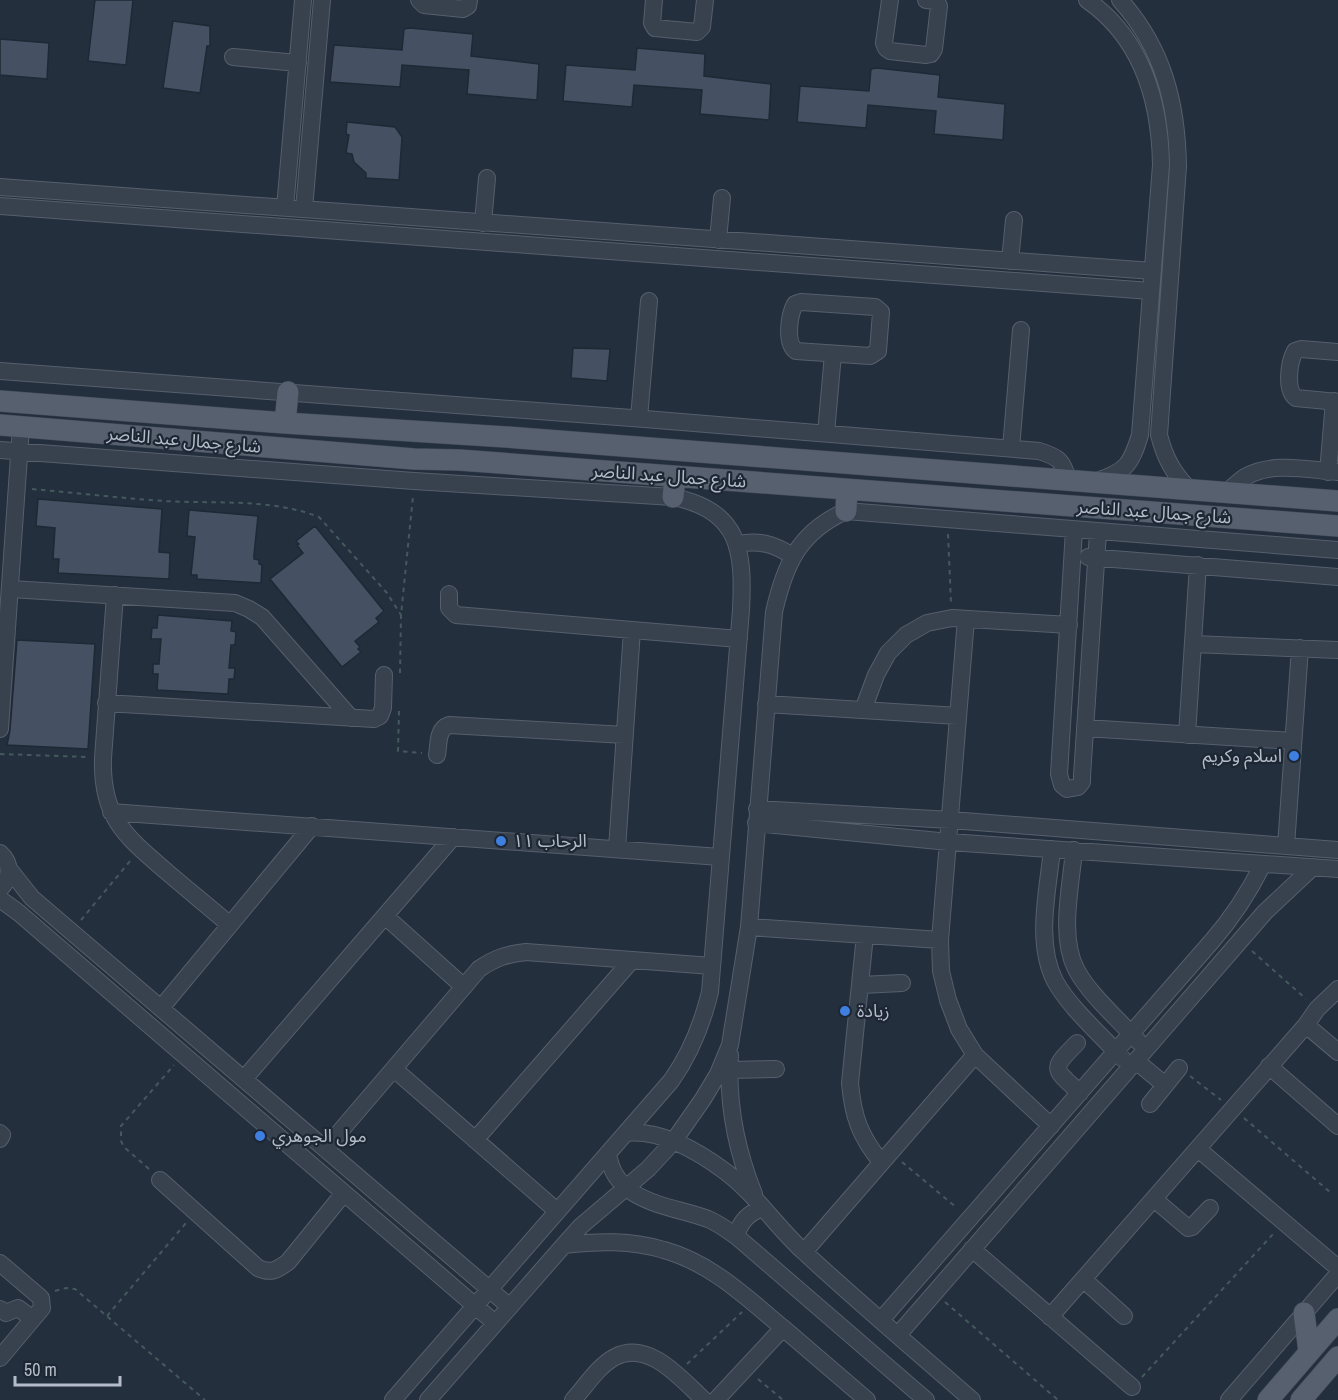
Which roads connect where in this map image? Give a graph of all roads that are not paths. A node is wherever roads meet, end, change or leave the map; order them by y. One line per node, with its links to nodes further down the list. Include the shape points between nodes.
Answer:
1 (303, 0): 12 (street)
2 (322, 0): 19 (street)
3 (419, 0): 4 (street, via 424,5 463,9)
4 (469, 0)
5 (654, 0): 6 (street, via 655,28 697,32 702,27)
6 (705, 0)
7 (890, 0): 8 (street, via 886,48 926,55 934,50 939,6 936,1)
8 (926, 0)
9 (1087, 0): 28 (street, via 1107,16 1135,52 1156,107 1161,165)
10 (1120, 0): 55 (street, via 1149,40 1163,69 1177,133 1159,435 1164,457)
11 (233, 57): 12 (street)
12 (298, 63): 18 (street)
13 (487, 178): 23 (street)
14 (0, 187): 16 (street)
15 (722, 198): 25 (street)
16 (221, 204): 18 (street); 22 (street)
17 (0, 206): 22 (street)
18 (285, 208): 19 (street)
19 (304, 209): 20 (street)
20 (370, 214): 23 (street); 24 (street)
21 (1014, 220): 27 (street)
22 (220, 222): 24 (street)
23 (483, 223): 25 (street)
24 (369, 233): 29 (street)
25 (718, 240): 26 (street)
26 (945, 256): 27 (street); 29 (street)
27 (1010, 261): 28 (street)
28 (1153, 271): 30 (street)
29 (943, 276): 30 (street)
30 (1151, 291): 53 (street, via 1140,435 1133,457 1117,474)
31 (649, 301): 39 (street)
32 (1021, 330): 46 (street)
33 (1338, 352): 38 (street, via 1295,351 1289,388 1296,399)
34 (833, 354): 34 (street, via 791,348 795,304 879,309 878,351 874,355); 44 (street)
35 (0, 371): 36 (street)
36 (288, 392): 39 (street); 40 (main road)
37 (0, 401): 40 (main road, شارع جمال عبد الناصر)
38 (1336, 401): 51 (street)
39 (639, 418): 44 (street)
40 (285, 423): 43 (main road, شارع جمال عبد الناصر)
41 (7, 426): 42 (street); 48 (street); 49 (main road, شارع جمال عبد الناصر)
42 (0, 430)
43 (416, 431): 45 (main road, شارع جمال عبد الناصر); 49 (main road)
44 (826, 433): 46 (street)
45 (461, 434): 50 (main road); 52 (main road, شارع جمال عبد الناصر)
46 (1011, 448): 52 (street, via 1052,455 1064,464)
47 (0, 450): 48 (street)
48 (20, 452): 54 (street, via 414,481); 69 (street)
49 (414, 459): 50 (main road, شارع جمال عبد الناصر)
50 (459, 460): 54 (main road, شارع جمال عبد الناصر)
51 (1333, 472): 56 (street, via 1263,470)
52 (1068, 480): 53 (main road, شارع جمال عبد الناصر)
53 (1093, 482): 55 (main road, شارع جمال عبد الناصر)
54 (674, 487): 57 (main road, شارع جمال عبد الناصر); 62 (street, via 718,517)
55 (1189, 489): 56 (main road, شارع جمال عبد الناصر)
56 (1227, 492): 58 (main road, شارع جمال عبد الناصر)
57 (847, 500): 59 (main road, شارع جمال عبد الناصر); 60 (street, via 947,519); 64 (street)
58 (1338, 501)
59 (1338, 526)
60 (1074, 530): 61 (street); 65 (street)
61 (1098, 532): 63 (street); 66 (street)
62 (738, 544): 64 (street, via 761,542); 75 (street, via 742,588)
63 (1338, 550)
64 (792, 556): 81 (street, via 774,612)
65 (1073, 556): 66 (street); 73 (street)
66 (1097, 557): 67 (street); 85 (street)
67 (1198, 565): 68 (street); 76 (street)
68 (1338, 577)
69 (11, 589): 71 (street); 86 (street)
70 (449, 594): 74 (street, via 449,608 456,615)
71 (115, 595): 80 (street); 84 (street, via 220,601 249,609 273,628)
72 (959, 619): 73 (street); 82 (street, via 927,623 906,635 888,653); 83 (street)
73 (1069, 625): 85 (street, via 1059,780 1067,789 1082,782)
74 (632, 630): 75 (street); 87 (street)
75 (739, 639): 103 (street)
76 (1193, 644): 77 (street); 88 (street)
77 (1300, 648): 78 (street); 89 (street)
78 (1338, 650)
79 (384, 675): 84 (street, via 380,716)
80 (106, 703): 84 (street); 91 (street, via 102,776)
81 (766, 704): 82 (street); 92 (street)
82 (863, 710): 83 (street)
83 (958, 716): 93 (street)
84 (351, 718)
85 (1085, 728): 88 (street)
86 (0, 729)
87 (625, 735): 90 (street, via 449,725 440,732); 99 (street)
88 (1187, 735): 89 (street)
89 (1293, 741): 98 (street)
90 (437, 755)
91 (111, 812): 94 (street); 111 (street, via 128,838)
92 (757, 816): 93 (street); 97 (street); 112 (street)
93 (951, 820): 97 (street); 98 (street)
94 (312, 826): 95 (street); 111 (street)
95 (453, 837): 99 (street); 110 (street)
96 (0, 840): 104 (street)
97 (949, 842): 100 (street); 114 (street)
98 (1286, 846): 102 (street)
99 (617, 849): 103 (street)
100 (1052, 849): 101 (street); 126 (street, via 1044,942 1048,962 1067,998)
101 (1074, 850): 105 (street); 123 (street, via 1067,938 1070,954 1084,982)
102 (1338, 850)
103 (720, 857): 116 (street)
104 (4, 859): 108 (street, via 6,882); 121 (street, via 33,898)
105 (1263, 864): 106 (street); 123 (street, via 1232,917)
106 (1313, 867): 107 (street); 129 (street, via 1265,912)
107 (1338, 869)
108 (0, 889)
109 (0, 899): 150 (street)
110 (385, 916): 119 (street); 135 (street)
111 (230, 925): 121 (street)
112 (749, 927): 113 (street); 125 (street)
113 (865, 935): 114 (street); 118 (street)
114 (940, 940): 128 (street, via 941,971 948,1000)
115 (632, 960): 116 (street); 119 (street, via 509,954 479,969); 142 (street)
116 (712, 966): 141 (street, via 705,1016 689,1054)
117 (902, 983): 118 (street)
118 (861, 985): 147 (street, via 850,1083 852,1103 865,1142)
119 (464, 987): 132 (street)
120 (1338, 989): 122 (street)
121 (161, 1008): 135 (street)
122 (1306, 1024): 127 (street); 130 (street)
123 (1132, 1033): 126 (street); 129 (street)
124 (1077, 1043): 137 (street, via 1057,1068)
125 (730, 1046): 133 (street); 143 (street, via 704,1100)
126 (1116, 1051): 129 (street); 137 (street)
127 (1338, 1052)
128 (975, 1055): 139 (street); 147 (street)
129 (1138, 1059): 136 (street); 157 (street)
130 (1269, 1066): 140 (street); 145 (street)
131 (1179, 1068): 136 (street)
132 (394, 1069): 142 (street); 144 (street)
133 (729, 1070): 134 (street); 152 (street, via 735,1132)
134 (776, 1070)
135 (244, 1079): 144 (street)
136 (1165, 1085): 138 (street)
137 (1080, 1093): 139 (street)
138 (1150, 1104)
139 (1051, 1126): 172 (street)
140 (1338, 1126)
141 (626, 1133): 143 (street, via 651,1133); 146 (street)
142 (475, 1140): 154 (street)
143 (673, 1142): 149 (street); 152 (street, via 710,1161)
144 (325, 1149): 163 (street)
145 (1198, 1149): 151 (street); 160 (street)
146 (608, 1153): 149 (street, via 613,1173); 154 (street)
147 (886, 1157): 158 (street)
148 (160, 1180): 150 (street, via 266,1272 288,1262)
149 (627, 1189): 155 (street, via 661,1206 711,1220); 156 (street)
150 (344, 1193): 164 (street)
151 (1154, 1198): 153 (street, via 1188,1227); 162 (street)
152 (760, 1204): 155 (street, via 745,1217); 158 (street)
153 (1210, 1208)
154 (557, 1211): 163 (street)
155 (736, 1236): 186 (street)
156 (564, 1245): 165 (street); 174 (street, via 598,1241 665,1250 717,1274)
157 (972, 1249): 169 (street); 175 (street)
158 (804, 1252): 172 (street)
159 (0, 1263): 171 (street, via 41,1298 42,1308)
160 (1338, 1269)
161 (1338, 1274): 167 (street)
162 (1083, 1279): 168 (street); 169 (street)
163 (489, 1289): 164 (street); 165 (street)
164 (475, 1305): 173 (street); 180 (street)
165 (510, 1307): 173 (street)
166 (0, 1309): 171 (street, via 6,1312 18,1308)
167 (1304, 1313): 176 (main road); 188 (street)
168 (1124, 1316)
169 (1050, 1317): 179 (street)
170 (1338, 1318): 176 (main road)
171 (33, 1319): 178 (street)
172 (881, 1320): 175 (street)
173 (495, 1323): 181 (street)
174 (783, 1328): 184 (street); 185 (street)
175 (898, 1335): 187 (street)
176 (1309, 1352): 189 (main road)
177 (1338, 1357): 190 (main road)
178 (0, 1358)
179 (1132, 1387)
180 (393, 1400)
181 (428, 1400)
182 (573, 1400): 183 (street, via 602,1366 631,1352 647,1354 662,1363)
183 (704, 1400)
184 (716, 1400)
185 (867, 1400)
186 (926, 1400)
187 (972, 1400)
188 (1229, 1400)
189 (1268, 1400)
190 (1301, 1400)

